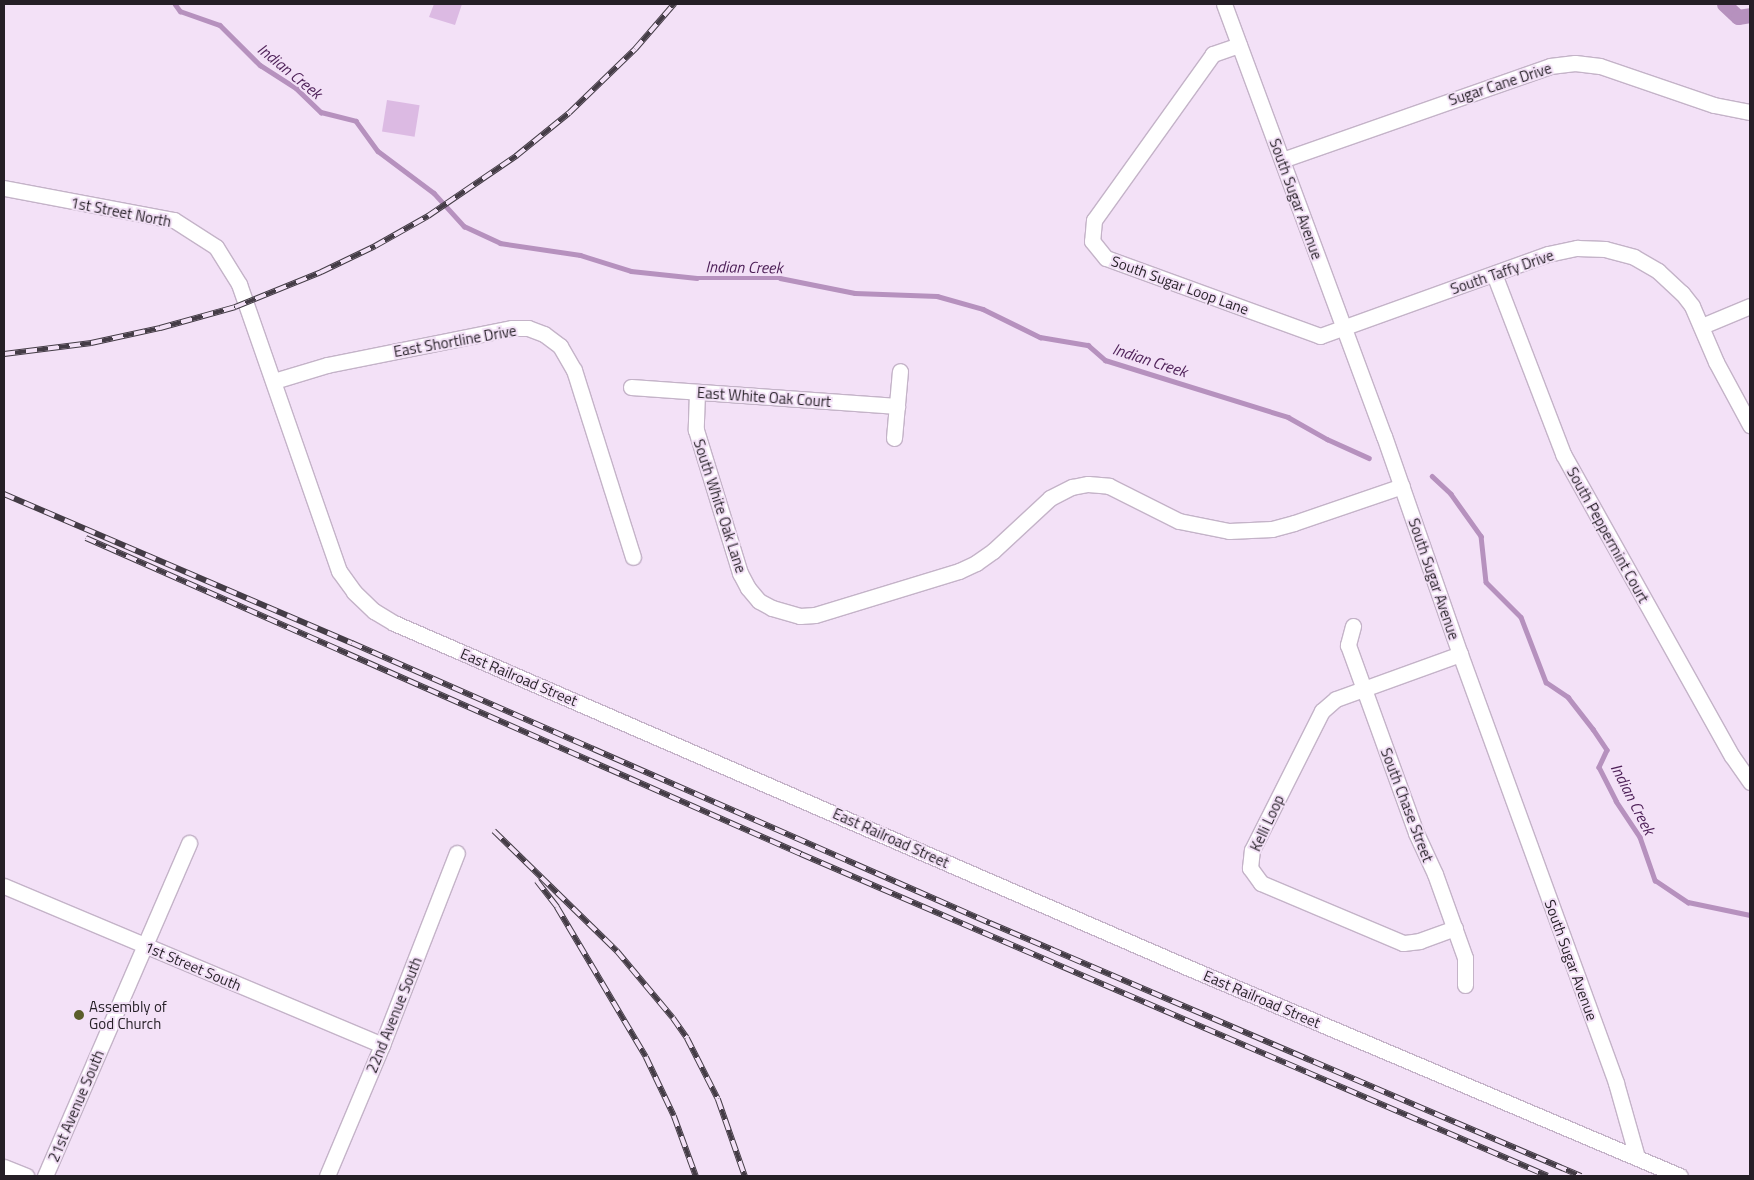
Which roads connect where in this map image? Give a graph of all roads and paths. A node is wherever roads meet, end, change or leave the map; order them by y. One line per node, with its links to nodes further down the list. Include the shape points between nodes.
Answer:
1 (1224, 4): 2 (street, South Sugar Avenue)
2 (1239, 44): 4 (street, South Sugar Avenue); 9 (street, South Sugar Loop Lane, via 1214,54 1094,220 1092,241 1106,258 1320,336)
3 (1750, 112): 4 (street, Sugar Cane Drive, via 1714,105 1600,66 1550,66)
4 (1282, 160): 9 (street, South Sugar Avenue)
5 (4, 188): 10 (street, 1st Street North, via 174,220 216,247 239,284)
6 (1494, 274): 8 (street, South Taffy Drive, via 1548,254 1577,248 1605,249 1634,257 1658,271 1682,293); 9 (street, South Taffy Drive); 23 (street, South Peppermint Court, via 1563,454 1732,756)
7 (1750, 306): 8 (street)
8 (1702, 326): 16 (street, South Taffy Drive, via 1716,362)
9 (1344, 328): 18 (street, South Sugar Avenue)
10 (261, 343): 12 (street, East Railroad Street)
11 (900, 371): 15 (street)
12 (274, 381): 19 (street, East Shortline Drive, via 327,365 512,328 528,328 544,334 560,346 574,370); 31 (street, East Railroad Street, via 339,571 354,592 374,611 394,623 1189,968)
13 (631, 387): 14 (street, East White Oak Court)
14 (697, 392): 15 (street, East White Oak Court); 18 (street, South White Oak Lane, via 696,430 740,573 759,601 800,616 959,571 993,551 1050,498 1072,487 1088,484 1109,486 1179,521 1230,531 1272,529)
15 (897, 406): 17 (street)
16 (1750, 425)
17 (894, 438)
18 (1402, 486): 21 (street, South Sugar Avenue)
19 (633, 557)
20 (1353, 626): 22 (street, South Chase Street, via 1348,645)
21 (1460, 654): 22 (street, Kelli Loop); 31 (street, South Sugar Avenue, via 1616,1083)
22 (1363, 689): 27 (street, South Chase Street); 27 (street, Kelli Loop, via 1336,699 1322,711 1252,850 1250,868 1261,883 1403,943 1420,941)
23 (1750, 782)
24 (189, 843): 28 (street, 21st Avenue South)
25 (457, 853): 30 (street, 22nd Avenue South)
26 (4, 886): 28 (street, 1st Street South)
27 (1455, 928): 29 (street, South Chase Street, via 1465,958)
28 (145, 945): 30 (street, 1st Street South); 34 (street, 21st Avenue South)
29 (1464, 985)
30 (382, 1045): 35 (street, 22nd Avenue South)
31 (1637, 1157): 36 (street, East Railroad Street)
32 (4, 1167): 33 (street)
33 (26, 1176)
34 (46, 1176)
35 (327, 1176)
36 (1680, 1176)

